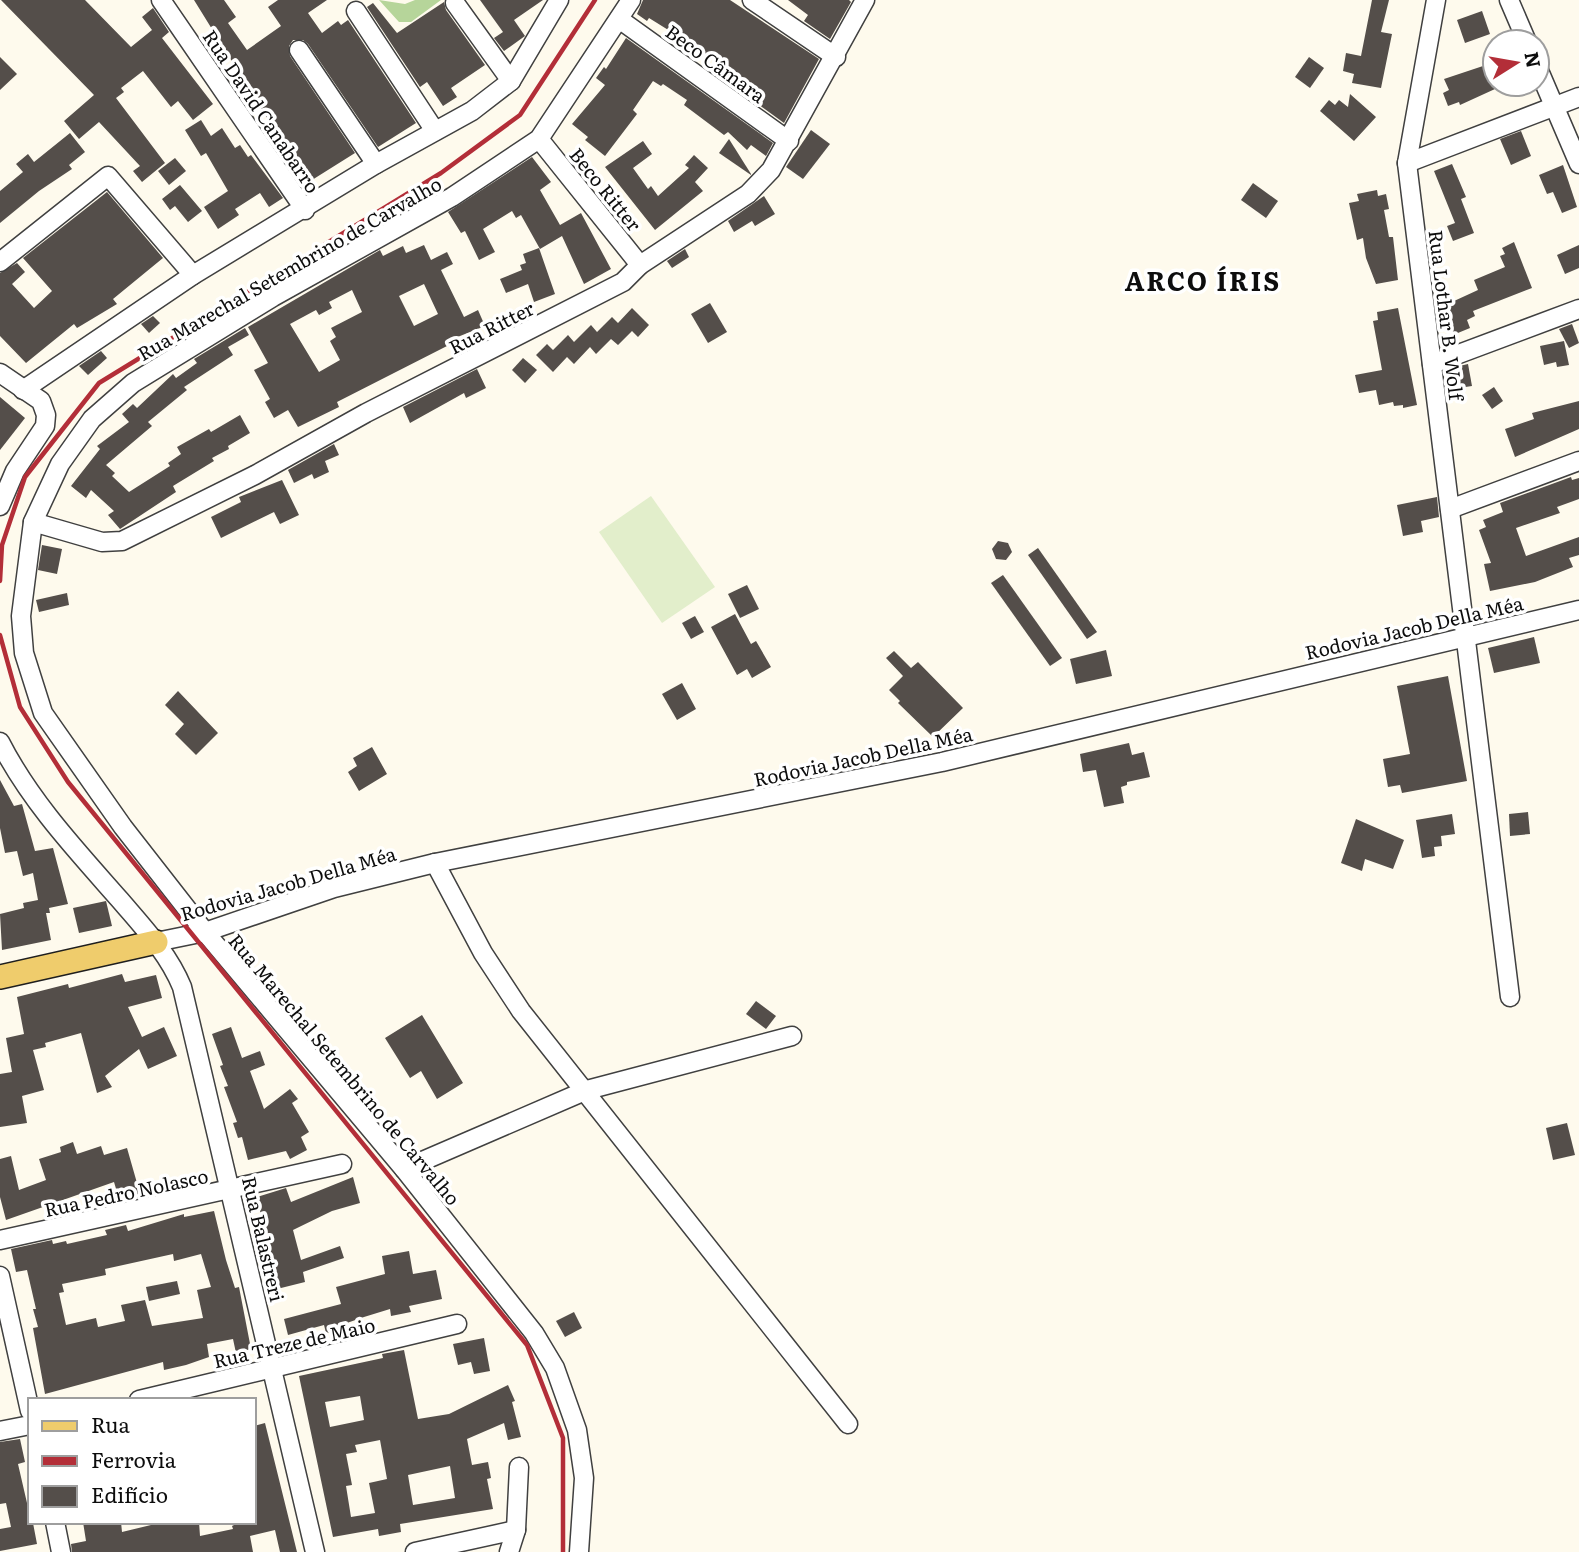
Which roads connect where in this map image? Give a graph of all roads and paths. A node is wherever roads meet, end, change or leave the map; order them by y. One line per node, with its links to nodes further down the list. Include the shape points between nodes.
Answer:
1 (161, 0): 24 (street, Rua David Canabarro)
2 (559, 0): 14 (street, Rua Marechal Setembrino de Carvalho)
3 (631, 0): 10 (street, Rua Marechal Setembrino de Carvalho)
4 (752, 0): 13 (street)
5 (865, 0): 13 (street, Rua Ritter)
6 (1436, 0): 21 (street, Rua Lothar B. Wolf)
7 (1509, 0): 11 (street)
8 (455, 3): 14 (street)
9 (356, 11): 18 (street)
10 (619, 19): 19 (street, Rua Marechal Setembrino de Carvalho); 20 (street, Beco Câmara)
11 (1521, 28)
12 (299, 50): 22 (street)
13 (836, 57): 20 (street, Rua Ritter)
14 (511, 82): 18 (street, Rua Marechal Setembrino de Carvalho)
15 (1579, 97): 17 (street)
16 (1550, 98): 17 (street)
17 (1554, 107): 21 (street); 23 (street)
18 (436, 131): 22 (street, Rua Marechal Setembrino de Carvalho)
19 (539, 139): 26 (street, Beco Ritter); 35 (street, Rua Marechal Setembrino de Carvalho, via 462,191 273,297 133,383 92,419 61,464)
20 (789, 141): 26 (street, Rua Ritter, via 771,170 748,194)
21 (1407, 163): 29 (street, Rua Lothar B. Wolf)
22 (376, 164): 24 (street, Rua Marechal Setembrino de Carvalho)
23 (1579, 164)
24 (305, 210): 27 (street, Rua Marechal Setembrino de Carvalho)
25 (0, 262): 27 (street, via 108,176)
26 (640, 265): 35 (street, Rua Ritter, via 623,282 592,300 122,541 102,542)
27 (193, 275): 31 (street, Rua Marechal Setembrino de Carvalho)
28 (1579, 310): 29 (street)
29 (1432, 364): 34 (street, Rua Lothar B. Wolf)
30 (0, 373): 31 (street)
31 (23, 390): 33 (street, via 41,401 45,426 15,471)
32 (1579, 461): 34 (street)
33 (0, 506)
34 (1450, 509): 37 (street, Rua Lothar B. Wolf)
35 (33, 522): 40 (street, Rua Marechal Setembrino de Carvalho, via 21,617 23,653 43,713 123,828)
36 (1579, 610): 37 (street, Rodovia Jacob Della Méa)
37 (1467, 636): 39 (street, Rodovia Jacob Della Méa, via 942,762); 43 (street, Rua Lothar B. Wolf)
38 (0, 742): 41 (street, via 16,773 54,824)
39 (435, 863): 40 (street, Rodovia Jacob Della Méa, via 334,888); 45 (street, via 483,953 521,1011)
40 (205, 932): 41 (street, Rodovia Jacob Della Méa); 47 (street, Rua Marechal Setembrino de Carvalho)
41 (156, 942): 42 (main road); 48 (street, Rua Balastreri, via 182,987)
42 (0, 977)
43 (1510, 997)
44 (792, 1036): 45 (street)
45 (587, 1090): 47 (street); 55 (street)
46 (342, 1164): 48 (street, Rua Pedro Nolasco)
47 (404, 1169): 65 (street, Rua Marechal Setembrino de Carvalho, via 534,1333 555,1368 577,1430 584,1478)
48 (232, 1191): 49 (street, Rua Pedro Nolasco); 52 (street, Rua Balastreri)
49 (0, 1240)
50 (0, 1276): 54 (street)
51 (457, 1324): 52 (street, Rua Treze de Maio)
52 (271, 1369): 53 (street, Rua Treze de Maio); 62 (street, Rua Balastreri)
53 (148, 1398)
54 (28, 1402)
55 (848, 1424)
56 (28, 1425): 57 (street)
57 (0, 1431)
58 (519, 1467): 60 (street)
59 (55, 1524): 61 (street)
60 (516, 1531): 63 (street); 64 (street)
61 (61, 1552)
62 (314, 1552)
63 (415, 1552)
64 (509, 1552)
65 (579, 1552)

